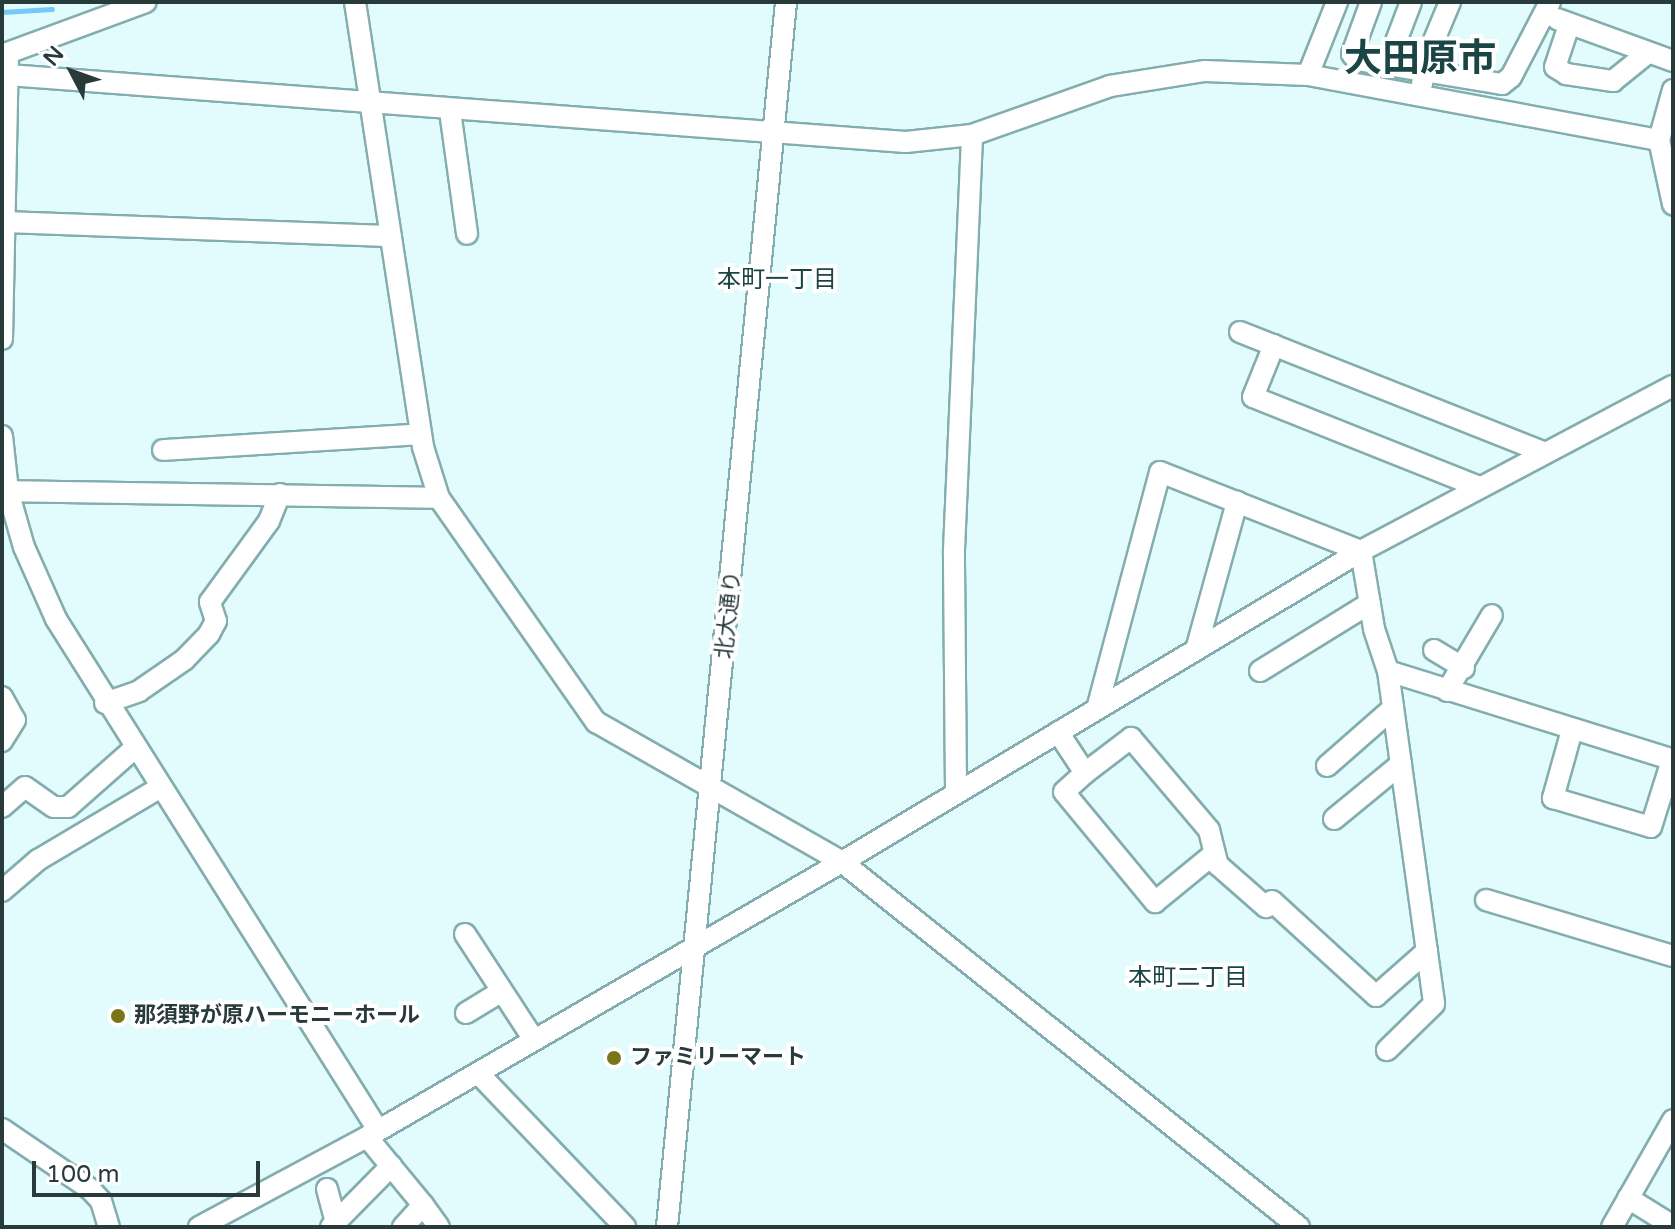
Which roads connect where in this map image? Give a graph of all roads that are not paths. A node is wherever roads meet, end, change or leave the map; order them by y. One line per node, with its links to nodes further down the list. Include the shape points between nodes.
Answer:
1 (146, 2): 11 (street)
2 (355, 2): 18 (street)
3 (786, 2): 20 (street, 北大通り)
4 (1337, 2): 15 (street)
5 (1371, 2): 13 (street, via 1352,54 1357,60)
6 (1411, 2): 13 (street)
7 (1450, 2): 14 (street)
8 (1548, 8): 9 (street); 14 (street, via 1502,84)
9 (1569, 25): 10 (street); 10 (street, via 1555,67 1566,74 1613,81)
10 (1645, 55): 12 (street)
11 (6, 61): 18 (street); 24 (street)
12 (1673, 61)
13 (1387, 65): 14 (street)
14 (1424, 72): 17 (street)
15 (1308, 75): 17 (street); 21 (street, via 1205,71 1110,86)
16 (1673, 90): 22 (street)
17 (1420, 95): 22 (street)
18 (371, 105): 19 (street); 26 (street)
19 (450, 111): 20 (street); 25 (street)
20 (775, 131): 21 (street, via 906,142); 62 (street, 北大通り)
21 (972, 135): 63 (street, via 954,550)
22 (1659, 140): 23 (street)
23 (1673, 204)
24 (4, 222): 26 (street); 28 (street)
25 (467, 234)
26 (391, 236): 31 (street)
27 (1240, 332): 29 (street)
28 (2, 339)
29 (1274, 345): 34 (street); 35 (street, via 1253,397)
30 (1673, 386): 34 (street)
31 (421, 434): 33 (street); 38 (street)
32 (2, 436): 36 (street)
33 (163, 450)
34 (1543, 452): 35 (street)
35 (1477, 486): 40 (street)
36 (5, 491): 37 (street); 50 (street, via 38,581)
37 (280, 494): 38 (street); 50 (street, via 269,521 210,602 216,621 209,634 184,660 139,691)
38 (439, 498): 62 (street, via 596,722)
39 (1237, 502): 40 (street); 43 (street); 52 (street, via 1160,472)
40 (1361, 551): 41 (street); 43 (street)
41 (1370, 603): 46 (street); 47 (street)
42 (1492, 615): 45 (street)
43 (1196, 650): 52 (street)
44 (1434, 650): 45 (street)
45 (1464, 668): 48 (street)
46 (1260, 671)
47 (1388, 671): 48 (street); 51 (street)
48 (1447, 691): 53 (street)
49 (2, 697): 55 (street, via 15,720)
50 (105, 703): 56 (street)
51 (1393, 708): 58 (street); 59 (street)
52 (1097, 709): 54 (street)
53 (1572, 730): 57 (street); 57 (street, via 1553,798 1651,827)
54 (1058, 732): 60 (street); 63 (street)
55 (2, 741)
56 (136, 747): 61 (street); 64 (street, via 68,807 54,807 25,787)
57 (1673, 760)
58 (1401, 764): 65 (street); 72 (street)
59 (1327, 766)
60 (1085, 773): 66 (street, via 1131,738 1209,830); 66 (street, via 1064,792 1155,902)
61 (161, 787): 68 (street, via 38,860); 81 (street)
62 (712, 787): 67 (street); 71 (street, 北大通り)
63 (956, 790): 67 (street)
64 (2, 807)
65 (1334, 819)
66 (1215, 853): 72 (street, via 1218,865 1230,876 1266,907 1272,901 1376,996)
67 (842, 862): 71 (street); 94 (street)
68 (2, 891)
69 (1486, 900): 73 (street)
70 (465, 934): 74 (street)
71 (692, 947): 76 (street); 93 (street, 北大通り)
72 (1427, 951): 77 (street, via 1434,1004)
73 (1673, 956)
74 (502, 991): 75 (street); 76 (street)
75 (466, 1013)
76 (534, 1040): 78 (street)
77 (1387, 1050)
78 (478, 1073): 81 (street); 92 (street)
79 (1673, 1120): 84 (street)
80 (2, 1129): 88 (street, via 90,1189 101,1201)
81 (373, 1133): 82 (street); 89 (street)
82 (391, 1166): 85 (street); 86 (street)
83 (327, 1189): 86 (street)
84 (1628, 1198): 87 (street); 95 (street)
85 (423, 1205): 90 (street); 91 (street)
86 (334, 1224)
87 (1673, 1226)
88 (109, 1227)
89 (199, 1227)
90 (403, 1227)
91 (439, 1227)
92 (625, 1227)
93 (667, 1227)
94 (1299, 1227)
95 (1612, 1227)

